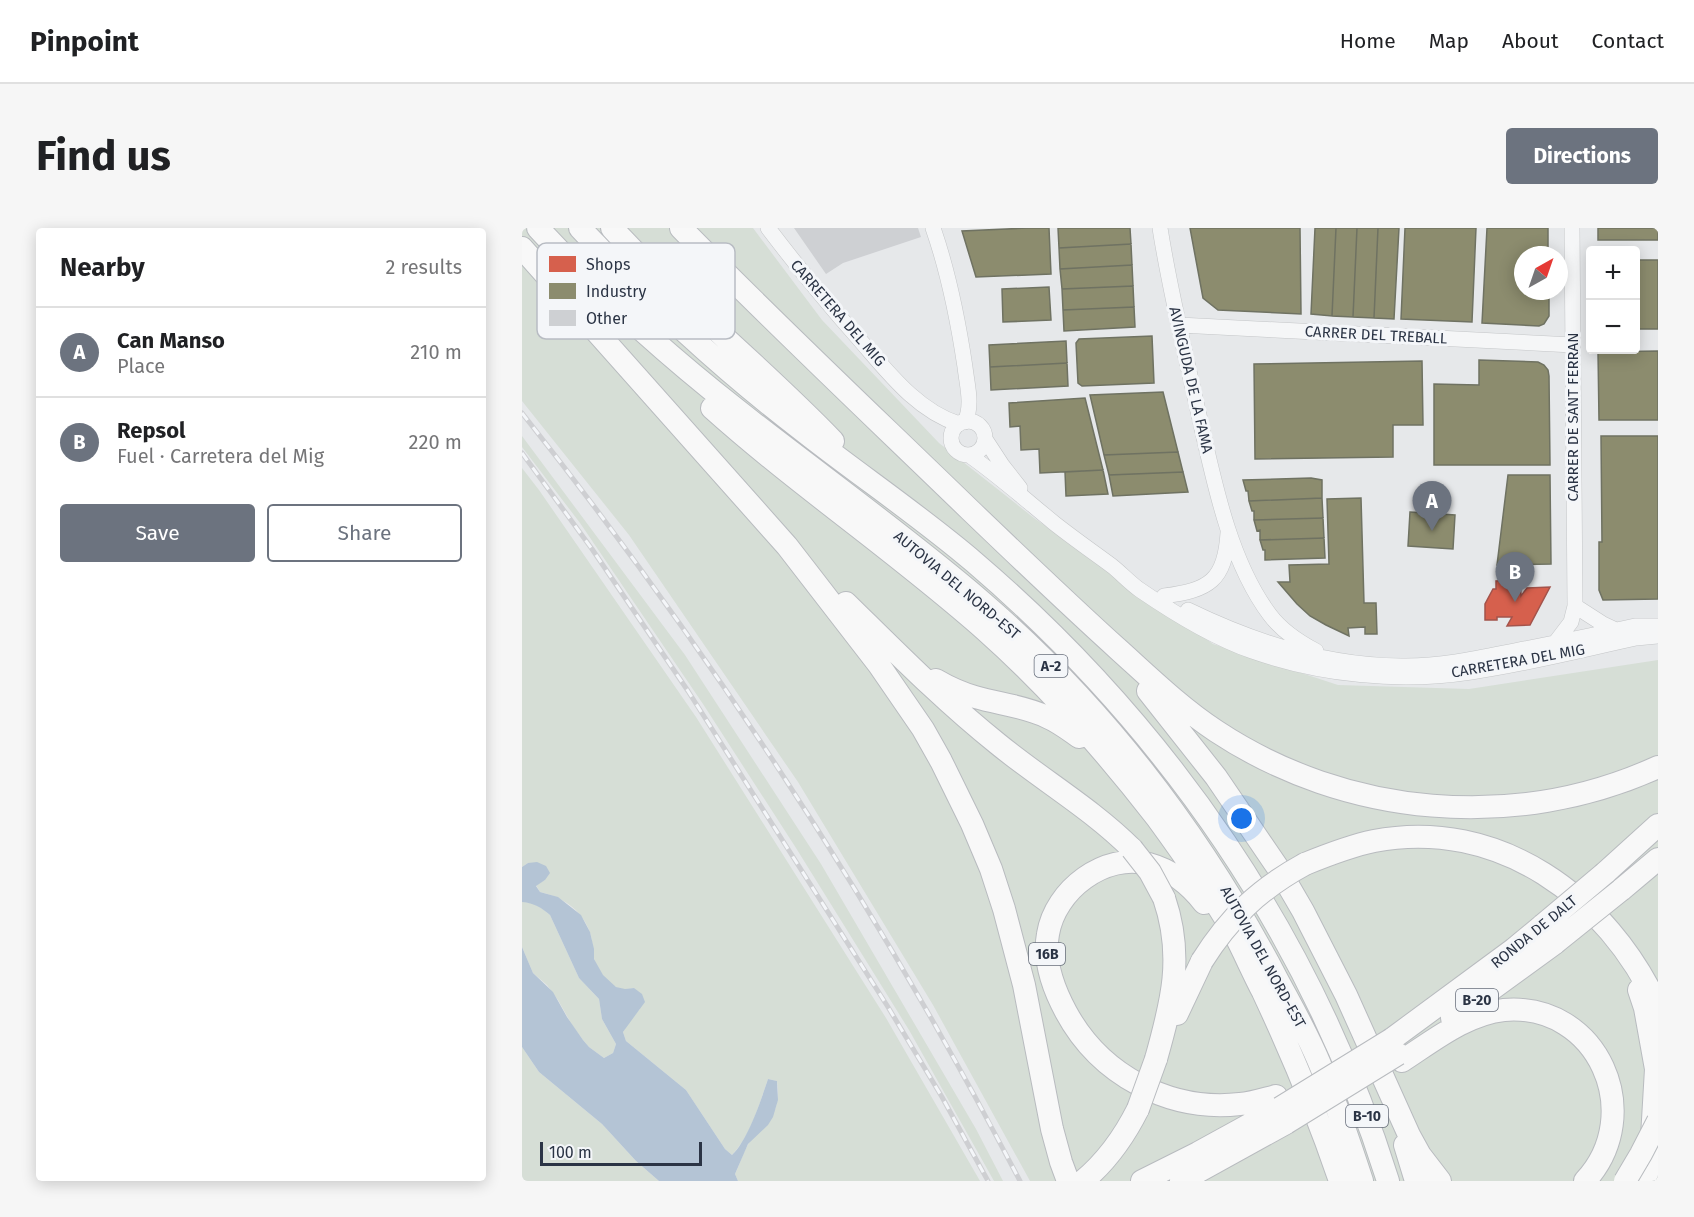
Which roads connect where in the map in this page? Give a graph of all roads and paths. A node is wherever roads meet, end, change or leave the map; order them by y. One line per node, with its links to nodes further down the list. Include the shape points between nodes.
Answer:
1 (538, 228): 10 (highway, AUTOVIA DEL NORD-EST / A-2)
2 (580, 228): 11 (highway, AUTOVIA DEL NORD-EST / A-2)
3 (612, 228): 12 (highway)
4 (666, 228): 13 (highway)
5 (681, 228): 14 (highway)
6 (768, 228): 31 (street, CARRETERA DEL MIG, via 831,308)
7 (933, 228): 32 (street, via 945,261 959,329 969,407)
8 (1160, 228): 22 (street, AVINGUDA DE LA FAMA)
9 (1572, 228): 29 (street, CARRER DE SANT FERRAN)
10 (552, 243)
11 (595, 243)
12 (627, 243)
13 (684, 243)
14 (696, 243)
15 (522, 248): 17 (highway)
16 (522, 263): 18 (highway)
17 (537, 265)
18 (537, 277)
19 (735, 284): 21 (highway)
20 (735, 286): 21 (highway)
21 (744, 293): 42 (highway)
22 (1179, 325): 29 (street, CARRER DEL TREBALL); 38 (street, AVINGUDA DE LA FAMA)
23 (601, 339): 30 (highway)
24 (603, 339): 30 (highway)
25 (638, 339): 52 (highway, via 802,485 951,602 1022,664)
26 (653, 339): 62 (highway, AUTOVIA DEL NORD-EST / A-2, via 981,601 1083,700 1156,788 1205,856 1262,951)
27 (693, 339): 36 (highway, AUTOVIA DEL NORD-EST / A-2, via 802,431)
28 (727, 339): 36 (highway, via 808,414)
29 (1573, 345): 43 (street, CARRER DE SANT FERRAN)
30 (627, 366): 39 (highway)
31 (911, 395): 32 (street, CARRETERA DEL MIG, via 937,415); 34 (street, CARRETERA DEL MIG)
32 (962, 423): 33 (street, via 979,425); 34 (street, via 952,434)
33 (985, 439): 35 (street, via 980,450); 37 (street, CARRETERA DEL MIG)
34 (952, 442): 35 (street, via 958,452)
35 (969, 455): 37 (street, CARRETERA DEL MIG)
36 (876, 485): 60 (highway, AUTOVIA DEL NORD-EST / A-2, via 1005,590 1097,680 1162,755 1253,884 1313,991)
37 (1026, 498): 40 (street, CARRETERA DEL MIG)
38 (1228, 530): 41 (street, via 1223,562 1208,584 1189,593); 50 (street, AVINGUDA DE LA FAMA, via 1248,579 1271,617 1304,645)
39 (787, 546): 47 (highway); 65 (highway, via 901,695 941,761 972,824 1015,946 1052,1129)
40 (1115, 568): 41 (street, CARRETERA DEL MIG); 48 (street, CARRETERA DEL MIG, via 1137,588 1225,640 1252,651 1339,672 1413,677 1470,673)
41 (1164, 597): 50 (street, CARRETERA DEL MIG, via 1251,638)
42 (1065, 602): 51 (highway, via 1171,697 1213,729 1280,766 1352,792 1425,806 1508,806 1586,792); 59 (highway, via 1156,699 1222,786 1278,868 1336,975)
43 (1575, 606): 45 (street); 49 (street, CARRER DE SANT FERRAN, via 1571,622)
44 (1658, 626): 45 (street, CARRETERA DEL MIG)
45 (1616, 631): 48 (street); 49 (street, CARRETERA DEL MIG)
46 (1658, 636): 48 (street, CARRETERA DEL MIG)
47 (880, 637): 52 (highway, via 946,686 1048,717 1065,726); 61 (highway, bridge, via 961,713 1104,824 1150,872 1164,898 1175,940 1175,969)
48 (1636, 638)
49 (1555, 643): 50 (street, CARRETERA DEL MIG, via 1416,666)
50 (1332, 659)
51 (1658, 767)
52 (1140, 796): 57 (highway, via 1193,867)
53 (1658, 825): 55 (highway, RONDA DE DALT / B-20, bridge, via 1605,873)
54 (1658, 859): 55 (highway, B-20, bridge, via 1622,890)
55 (1549, 934): 59 (highway, B-20, via 1491,990)
56 (1613, 935): 58 (highway); 61 (highway, bridge, via 1564,887 1509,856 1485,847 1424,837 1374,841 1305,864 1272,884 1240,911 1202,962); 75 (highway, via 1645,1008 1656,1069)
57 (1252, 970): 63 (highway, 16B, via 1189,886 1148,863 1116,864 1089,875 1068,892 1048,932 1048,967 1060,1001 1079,1034 1121,1074 1177,1100 1240,1104); 68 (highway, via 1295,1060)
58 (1658, 1007)
59 (1390, 1043): 63 (highway, B-20, bridge); 71 (highway, via 1389,1099); 72 (highway, via 1409,1135); 73 (highway, via 1449,1031 1487,1013 1503,1010 1554,1018 1569,1027 1597,1054 1612,1095 1614,1118 1610,1138)
60 (1341, 1054): 70 (highway, AUTOVIA DEL NORD-EST / B-10)
61 (1158, 1060): 65 (highway, bridge, via 1128,1129 1103,1162)
62 (1322, 1068): 69 (highway, AUTOVIA DEL NORD-EST / B-10)
63 (1282, 1117): 66 (highway, B-20); 67 (highway, B-20)
64 (1658, 1121): 74 (highway, bridge)
65 (1079, 1180)
66 (1142, 1181)
67 (1181, 1181)
68 (1340, 1181)
69 (1362, 1181)
70 (1388, 1181)
71 (1416, 1181)
72 (1440, 1181)
73 (1585, 1181)
74 (1625, 1181)
75 (1648, 1181)

